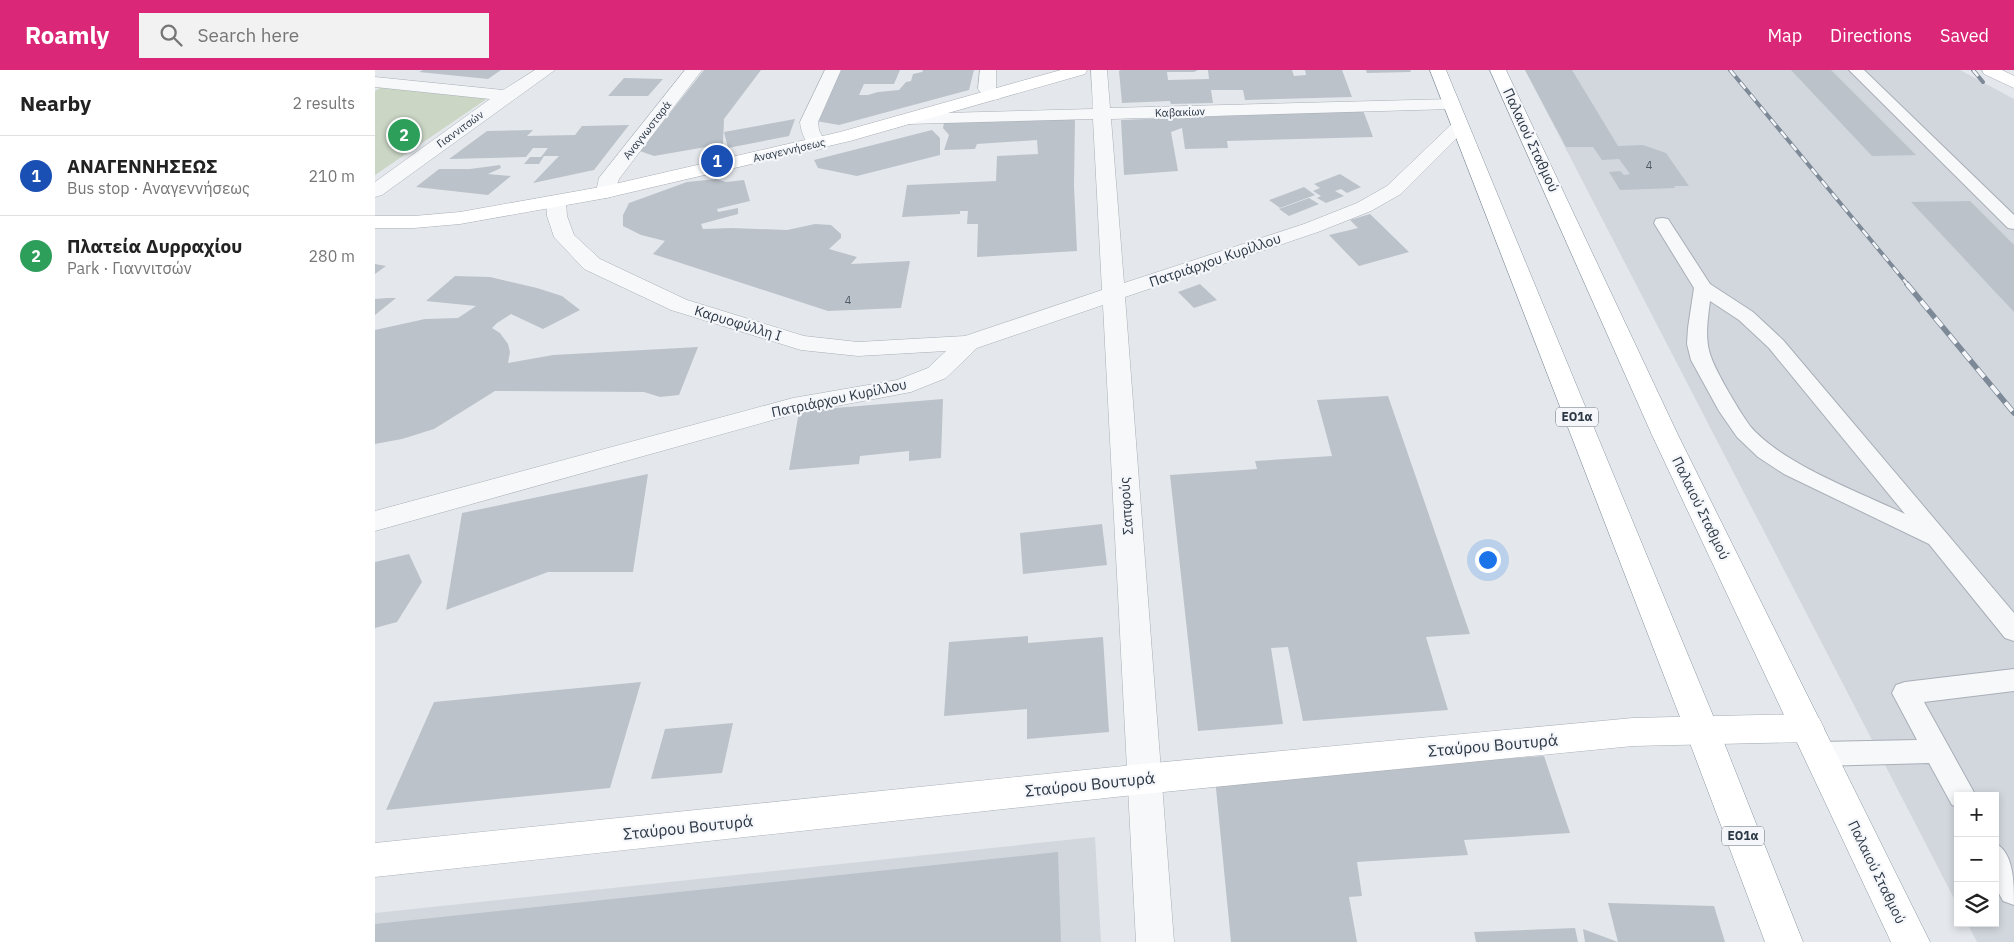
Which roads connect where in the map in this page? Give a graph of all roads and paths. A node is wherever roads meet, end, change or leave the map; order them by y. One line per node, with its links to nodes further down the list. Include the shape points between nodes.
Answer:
1 (547, 70): 13 (street, Γιαννιτσών)
2 (694, 70): 20 (street, Αναγνωσταρά, via 609,178)
3 (833, 70): 18 (street, via 809,122)
4 (988, 70): 14 (street, via 987,89)
5 (1079, 70): 14 (main road, Αναγεννήσεως)
6 (1099, 70): 15 (street, Σαπφούς)
7 (1438, 70): 16 (main road, ΕΟ1α)
8 (1498, 70): 33 (main road, Παλαιού Σταθμού, via 1665,434)
9 (1856, 70): 24 (lane)
10 (1990, 70): 12 (main road)
11 (375, 82): 13 (street)
12 (2014, 83)
13 (506, 96): 19 (street, Γιαννιτσών)
14 (993, 96): 17 (main road, Αναγεννήσεως)
15 (1102, 114): 16 (street, Καβακίων); 17 (street, Καβακίων); 26 (street, Σαπφούς)
16 (1456, 115): 26 (street, Πατριάρχου Κυρίλλου, via 1394,190 1364,207); 32 (main road, ΕΟ1α)
17 (909, 119): 18 (main road, Αναγεννήσεως)
18 (817, 144): 20 (main road, Αναγεννήσεως)
19 (375, 191)
20 (606, 192): 21 (main road, Αναγεννήσεως)
21 (555, 202): 22 (main road, Αναγεννήσεως, via 436,221); 27 (street, Καρυοφύλλη Ι, via 563,237 592,264 679,305 801,343 830,347 858,349)
22 (375, 222)
23 (1662, 223): 25 (lane)
24 (2014, 224)
25 (1703, 288): 29 (lane, via 1746,316 1776,344); 29 (lane, via 1697,328 1701,360 1744,432 1792,469)
26 (1113, 295): 27 (street, Πατριάρχου Κυρίλλου, via 1027,321); 35 (street, Σαπφούς)
27 (969, 344): 28 (street, Πατριάρχου Κυρίλλου, via 937,373 902,387 793,406)
28 (375, 521)
29 (1938, 539): 30 (lane)
30 (2014, 631)
31 (2014, 680): 34 (lane, via 1905,693)
32 (1702, 730): 33 (main road, Σταύρου Βουτυρά); 35 (main road, Σταύρου Βουτυρά, via 1633,732); 41 (main road, ΕΟ1α)
33 (1813, 741): 34 (lane); 42 (main road, Παλαιού Σταθμού)
34 (1937, 751): 36 (lane)
35 (1143, 778): 37 (main road, Σταύρου Βουτυρά); 40 (street, Σαπφούς)
36 (1960, 792)
37 (375, 860)
38 (1999, 864): 39 (lane)
39 (2014, 891)
40 (1155, 942)
41 (1784, 942)
42 (1911, 942)

